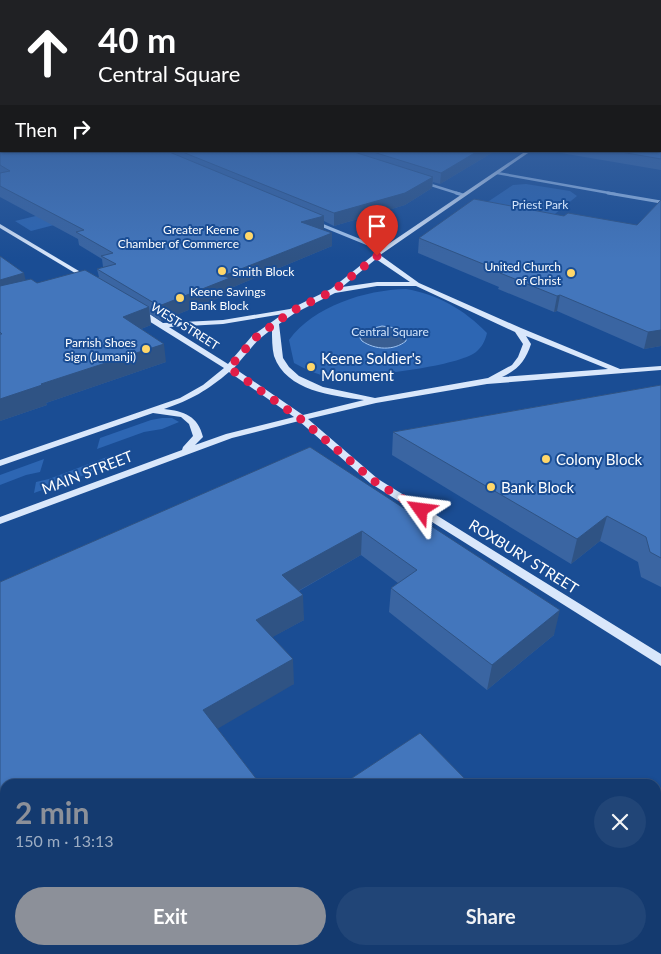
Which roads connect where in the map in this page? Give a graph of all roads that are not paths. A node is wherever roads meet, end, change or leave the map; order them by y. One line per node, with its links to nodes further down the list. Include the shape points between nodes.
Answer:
1 (502, 170): 2 (main road)
2 (497, 173): 4 (main road); 5 (street)
3 (427, 184): 4 (street)
4 (463, 195): 8 (main road)
5 (661, 202)
6 (317, 223): 8 (street)
7 (0, 226): 10 (main road)
8 (383, 250): 9 (main road)
9 (377, 256): 13 (main road); 14 (main road)
10 (86, 278): 11 (street); 12 (main road)
11 (77, 280)
12 (94, 282)
13 (418, 284): 14 (main road, via 377,284); 19 (main road)
14 (333, 291): 16 (main road)
15 (134, 308): 18 (main road, WEST STREET)
16 (292, 311): 17 (main road); 18 (main road, via 237,321)
17 (276, 323): 20 (main road, via 255,338); 24 (main road, via 279,356 286,368 302,381 324,390)
18 (162, 325): 20 (main road, WEST STREET)
19 (518, 330): 22 (main road); 23 (main road, via 527,344 524,358 511,370)
20 (229, 368): 25 (main road, via 183,400); 26 (main road)
21 (661, 368): 22 (main road)
22 (620, 372): 23 (main road)
23 (487, 381): 24 (main road)
24 (376, 400): 26 (main road)
25 (150, 412): 27 (main road, via 176,412 197,428 198,437); 28 (main road)
26 (302, 420): 27 (main road, MAIN STREET, via 229,436); 30 (main road, ROXBURY STREET, via 374,481)
27 (184, 452): 29 (main road, MAIN STREET)
28 (0, 463)
29 (0, 521)
30 (661, 661)

